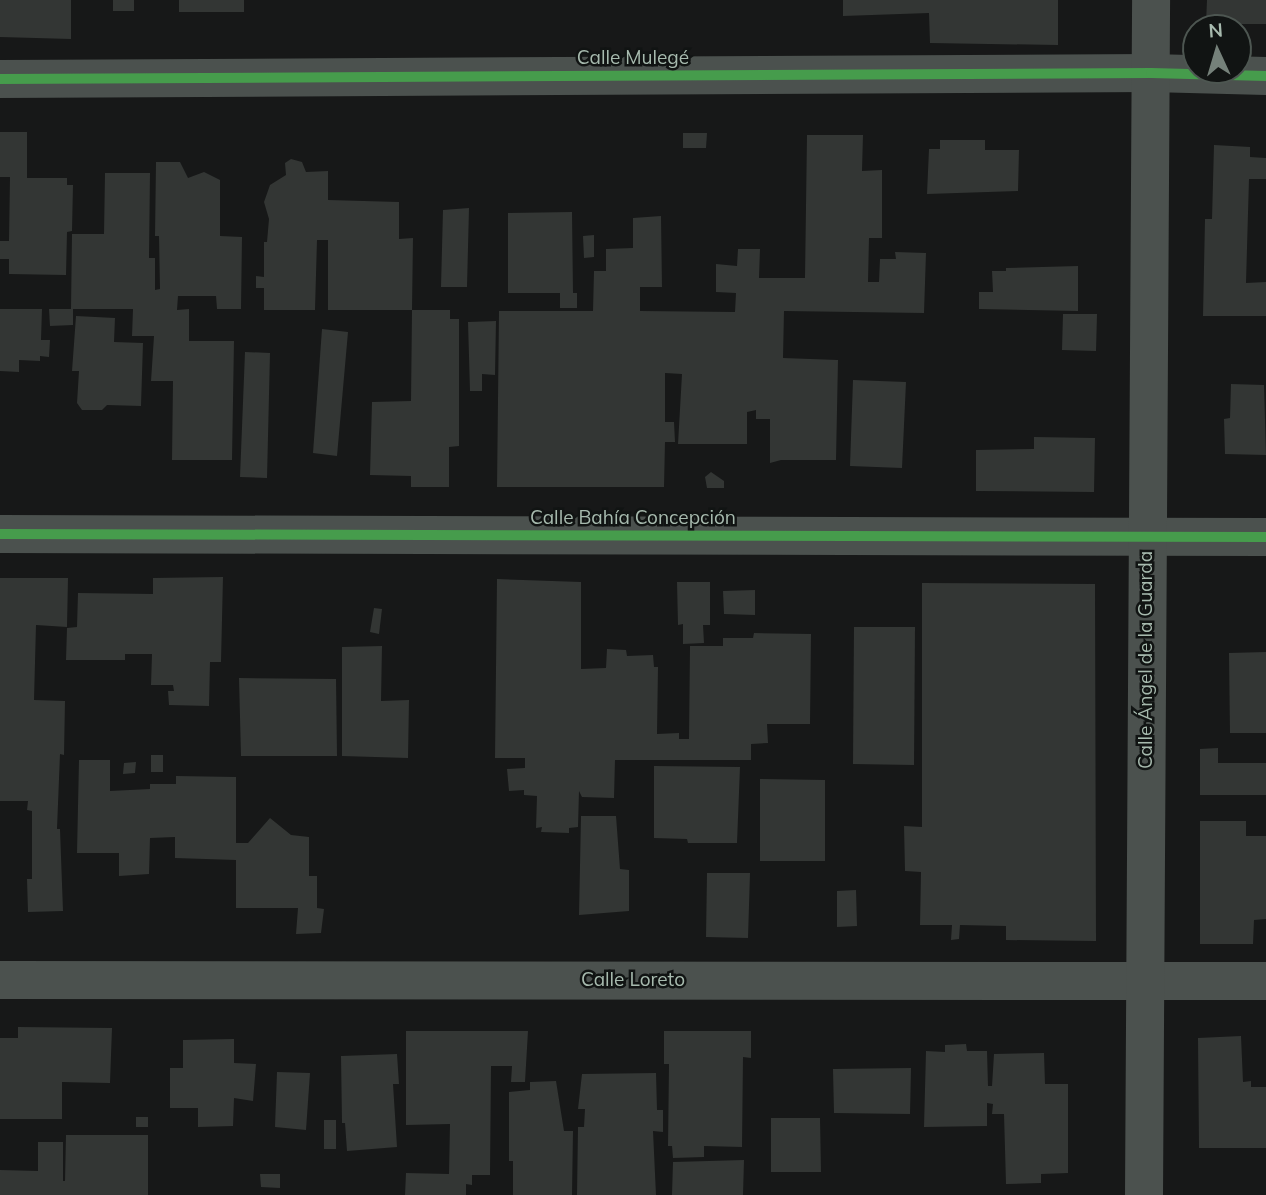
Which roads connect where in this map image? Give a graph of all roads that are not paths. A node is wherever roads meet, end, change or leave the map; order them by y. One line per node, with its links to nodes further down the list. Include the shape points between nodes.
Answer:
1 (1151, 0): 2 (street, Calle Ángel de la Guarda)
2 (1151, 73): 3 (street, Calle Mulegé); 4 (street, Calle Mulegé); 6 (street, Calle Ángel de la Guarda)
3 (1266, 76)
4 (0, 79)
5 (0, 534): 6 (street, Calle Bahía Concepción)
6 (1146, 537): 7 (street, Calle Bahía Concepción); 9 (street, Calle Ángel de la Guarda)
7 (1266, 537)
8 (0, 980): 9 (street, Calle Loreto)
9 (1145, 980): 10 (street, Calle Loreto); 11 (street, Calle Ángel de la Guarda)
10 (1266, 981)
11 (1143, 1195)

